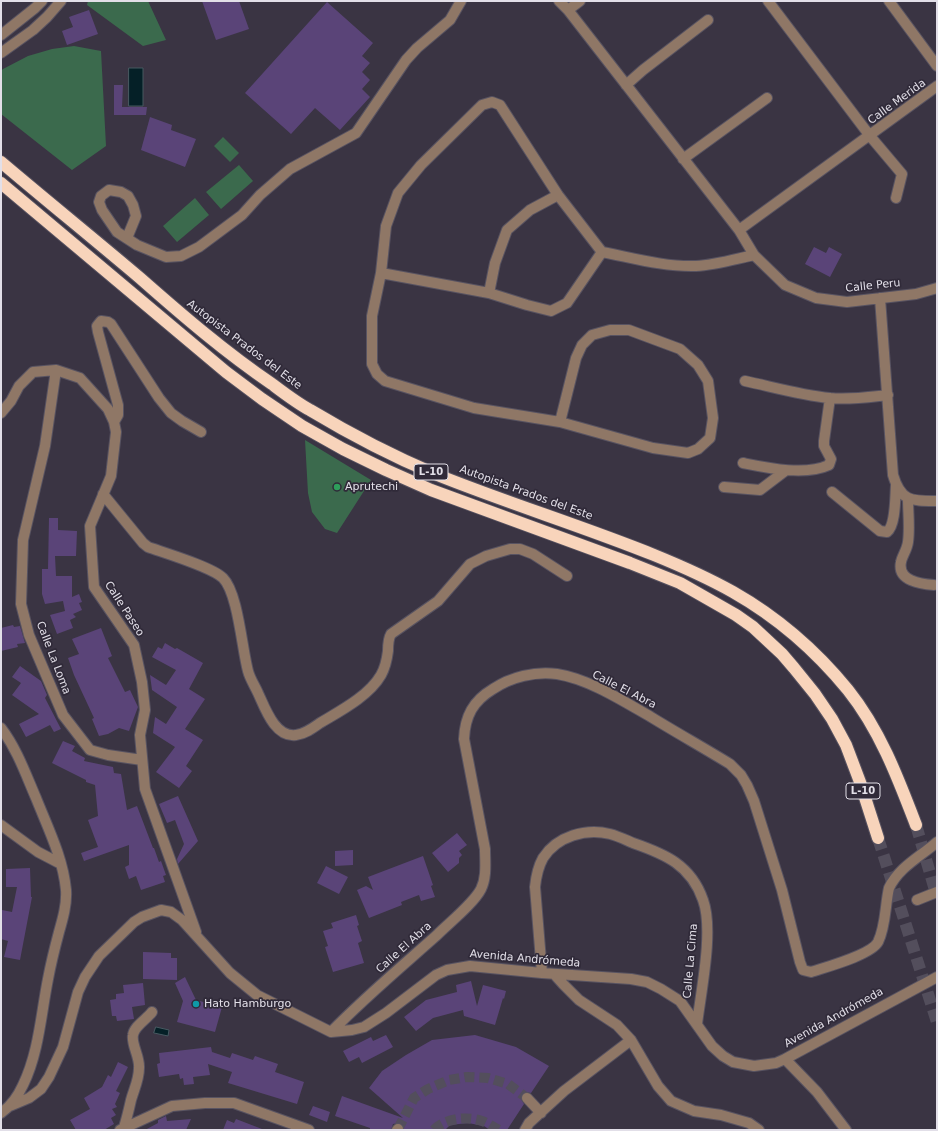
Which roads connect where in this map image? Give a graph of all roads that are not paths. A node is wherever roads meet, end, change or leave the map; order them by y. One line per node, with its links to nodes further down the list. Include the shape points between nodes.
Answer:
1 (42, 1): 9 (street)
2 (61, 1): 10 (street, via 33,30)
3 (461, 1): 22 (street, via 450,20 406,60 356,132 290,169 242,215 199,247 181,256 166,257)
4 (580, 1): 7 (street)
5 (768, 1): 15 (street)
6 (889, 1): 11 (street)
7 (564, 5): 12 (street, Calle Peru)
8 (708, 20): 12 (street)
9 (1, 35)
10 (3, 49)
11 (937, 66)
12 (626, 85): 16 (street, Calle Peru)
13 (937, 86): 15 (street, Calle Merida)
14 (766, 98): 16 (street)
15 (870, 136): 20 (street, via 902,174); 21 (street, Calle Merida)
16 (683, 159): 21 (street, Calle Peru)
17 (1, 162): 50 (highway, Autopista Prados del Este / L-10, via 172,307 228,352 307,409 420,468 675,564 733,592 756,607 812,651 849,692 882,744 899,778)
18 (1, 183): 51 (highway, L-10, via 226,372 302,426 349,452 431,490 680,583 736,615 782,654 832,719 846,745)
19 (558, 195): 23 (street); 25 (street, via 500,105 492,102 482,105 421,165 398,192 386,226); 27 (street, via 530,210 507,230 494,263)
20 (896, 198)
21 (739, 230): 24 (street, Calle Peru)
22 (127, 238): 22 (street, via 136,216 133,205 128,196 109,190 98,202 117,232)
23 (602, 252): 24 (street, via 657,263 695,266); 27 (street, via 567,303 551,310)
24 (754, 255): 28 (street, Calle Peru, via 785,285 816,298 847,302)
25 (380, 273): 27 (street); 35 (street, via 372,316 372,364 377,374 385,381 474,408)
26 (937, 288): 28 (street, Calle Peru, via 916,294)
27 (489, 293)
28 (880, 298): 31 (street)
29 (56, 370): 33 (street, Calle Paseo, via 33,372 19,386); 34 (street, Calle Paseo, via 80,378 108,409); 48 (street, Calle La Loma, via 45,446 23,540 21,604 29,635 63,715 85,744 96,752)
30 (745, 381): 32 (street)
31 (888, 395): 32 (street); 39 (street, via 893,475)
32 (830, 398): 38 (street, via 824,441 831,459 829,465 822,468)
33 (1, 413)
34 (114, 422): 36 (street, via 118,415 118,405 98,332 97,326 101,321 111,324 171,413); 42 (street, Calle Paseo, via 116,432 111,476)
35 (560, 422): 35 (street, via 653,448 688,453 698,449 710,438 713,418 708,381 698,366 680,349 629,330 610,330 592,335 582,345 576,358)
36 (201, 432)
37 (743, 463): 38 (street)
38 (786, 471): 40 (street, via 760,490)
39 (896, 485): 41 (street, via 893,522 887,532 880,531); 43 (street)
40 (724, 487)
41 (832, 492)
42 (103, 494): 45 (street, via 148,547 206,568 223,578 232,593 248,672 269,718 280,730 294,736 303,734 361,696 381,674 387,658 390,634 438,601 474,561 510,549 520,549 533,554); 48 (street, Calle Paseo, via 90,526 94,587 134,645 145,710 140,735)
43 (908, 498): 44 (street); 46 (street, via 907,547 900,569 904,576 912,581)
44 (937, 501)
45 (567, 576)
46 (934, 585)
47 (1, 728): 53 (street, via 24,769)
48 (142, 760): 56 (street, Calle Paseo, via 145,789)
49 (1, 825): 53 (street, via 38,852)
50 (916, 825)
51 (878, 838)
52 (937, 842): 62 (street, Calle El Abra, via 905,867 892,882 881,933 874,948 807,972 803,970 800,962 782,890 754,801 741,775 730,764 625,702 585,682 558,674 519,678 501,684 482,695 473,706 465,728 464,739 485,849 486,863 481,888 475,898 450,922)
53 (61, 864): 66 (street, via 66,891 65,908 48,980 42,1019 28,1074)
54 (937, 892): 55 (street)
55 (917, 900)
56 (197, 936): 62 (street, via 230,973 257,995); 66 (street, via 171,912 152,912 134,922 99,956 85,977 74,1005 63,1047 41,1089 29,1098)
57 (542, 973): 58 (street, Avenida Andrómeda); 61 (street, Calle La Cima, via 535,887 542,859 562,839 586,833 610,834 665,854 687,872 704,900 707,919 706,958); 62 (street, Avenida Andrómeda, via 470,966 447,970 436,975 374,1021 352,1030)
58 (554, 974): 61 (street, Avenida Andrómeda, via 647,982 680,1001); 63 (street, via 579,1000 617,1025)
59 (937, 977): 64 (street, Avenida Andrómeda)
60 (152, 1012): 69 (street, via 136,1028 133,1035 139,1060 138,1082)
61 (697, 1024): 64 (street, Avenida Andrómeda, via 712,1046 733,1062 754,1066)
62 (331, 1032)
63 (630, 1040): 68 (street); 72 (street, via 670,1101 694,1111 721,1114 748,1123)
64 (786, 1059): 73 (street)
65 (528, 1098): 68 (street)
66 (10, 1106): 67 (street)
67 (1, 1113)
68 (540, 1113): 71 (street)
69 (122, 1129): 70 (street, via 172,1106 234,1103)
70 (309, 1130)
71 (525, 1130)
72 (759, 1130)
73 (846, 1130)

